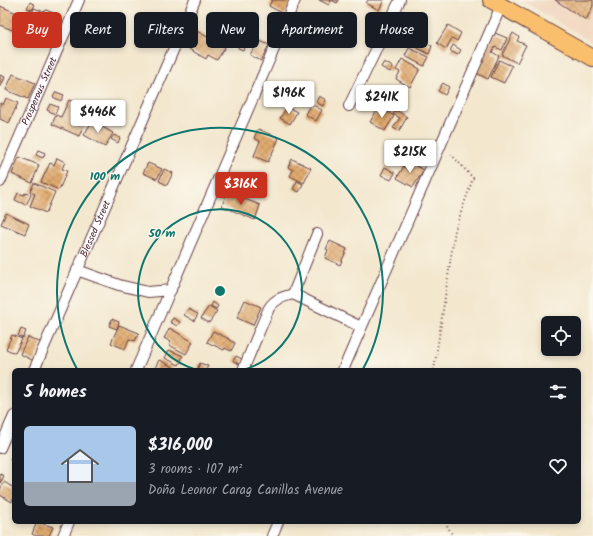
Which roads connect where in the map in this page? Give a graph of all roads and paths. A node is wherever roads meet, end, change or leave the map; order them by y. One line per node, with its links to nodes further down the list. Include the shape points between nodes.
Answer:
1 (79, 0): 9 (street, Prosperous Street)
2 (195, 0): 11 (street, Blessed Street)
3 (295, 0): 12 (street)
4 (400, 0): 7 (street)
5 (496, 3): 6 (highway); 8 (street)
6 (593, 58)
7 (349, 106)
8 (442, 143): 14 (street); 19 (path, via 473,178 455,230)
9 (0, 182)
10 (317, 234): 13 (street)
11 (77, 270): 12 (street, via 148,292); 15 (street, Blessed Street)
12 (170, 290): 16 (street)
13 (293, 294): 14 (street); 17 (street, via 274,300 268,308)
14 (361, 327): 18 (street)
15 (35, 368)
16 (137, 368)
17 (244, 368)
18 (344, 368)
19 (434, 368)
20 (12, 421): 21 (street)
21 (0, 448)
22 (68, 524): 25 (street)
23 (277, 524): 26 (street)
24 (446, 524): 27 (path)
25 (63, 536)
26 (272, 536)
27 (453, 536)

